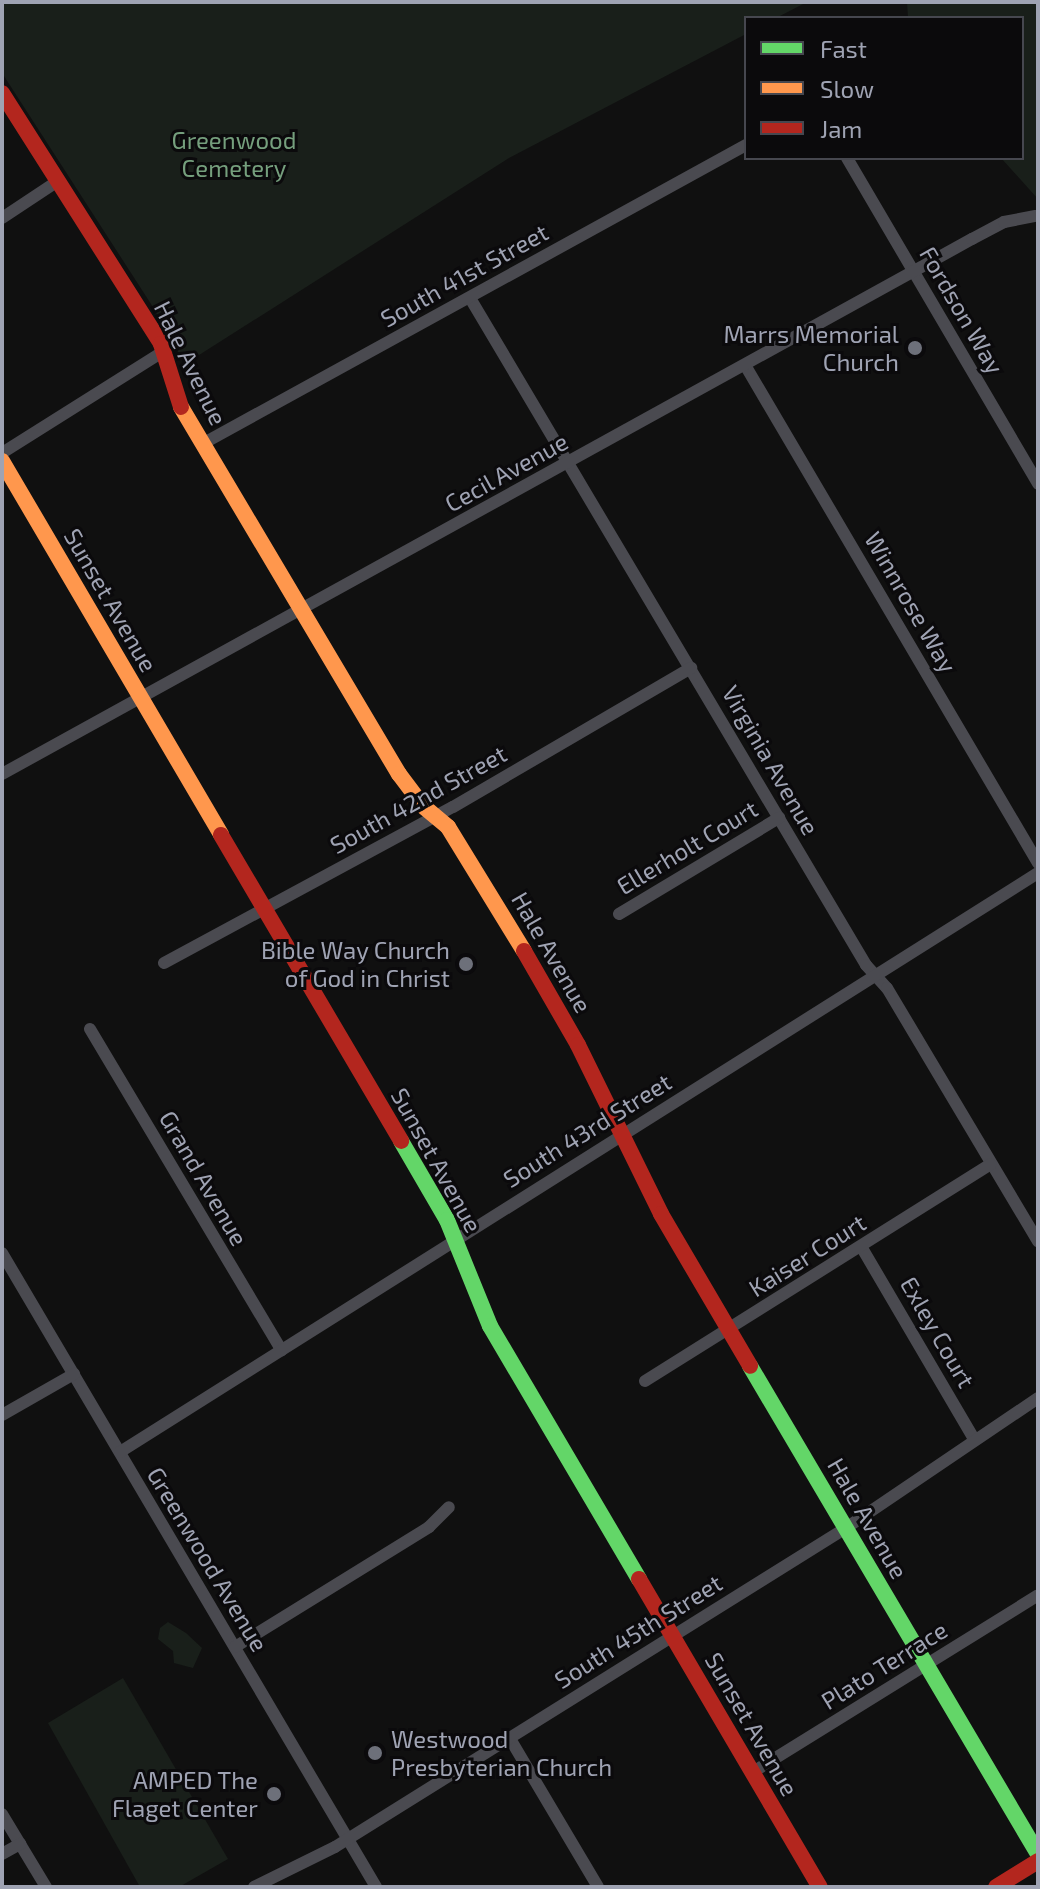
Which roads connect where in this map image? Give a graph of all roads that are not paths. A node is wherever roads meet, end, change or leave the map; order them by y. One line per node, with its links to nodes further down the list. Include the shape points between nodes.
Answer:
1 (2, 93): 4 (street, Hale Avenue)
2 (744, 146): 8 (street, South 41st Street)
3 (848, 160): 7 (street, Fordson Way)
4 (58, 181): 6 (street); 9 (street, Hale Avenue)
5 (1035, 216): 7 (street, Cecil Avenue, via 1004,222)
6 (2, 218)
7 (914, 273): 10 (street, Cecil Avenue); 15 (street, Fordson Way)
8 (470, 298): 11 (street, South 41st Street); 14 (street, Virginia Avenue)
9 (164, 351): 11 (street, Hale Avenue, via 178,402); 12 (street)
10 (745, 365): 14 (street, Cecil Avenue); 22 (street, Winnrose Way)
11 (204, 443): 16 (street, Hale Avenue)
12 (2, 453)
13 (2, 461): 18 (street, Sunset Avenue)
14 (569, 462): 16 (street, Cecil Avenue); 17 (street, Virginia Avenue)
15 (1038, 484)
16 (303, 610): 18 (street, Cecil Avenue); 20 (street, Hale Avenue, via 399,774)
17 (691, 668): 20 (street, South 42nd Street); 21 (street, Virginia Avenue)
18 (141, 698): 19 (street, Cecil Avenue); 24 (street, Sunset Avenue)
19 (2, 774)
20 (435, 816): 24 (street, South 42nd Street); 29 (street, Hale Avenue, via 460,843 487,888 578,1045)
21 (779, 818): 25 (street, Ellerholt Court); 27 (street, Virginia Avenue)
22 (1038, 863)
23 (1038, 873): 27 (street, South 43rd Street)
24 (265, 909): 26 (street, South 42nd Street); 31 (street, Sunset Avenue)
25 (619, 914)
26 (164, 963)
27 (875, 975): 29 (street, South 43rd Street); 30 (street, Virginia Avenue)
28 (90, 1029): 36 (street, Grand Avenue)
29 (621, 1135): 31 (street, South 43rd Street); 35 (street, Hale Avenue)
30 (991, 1164): 32 (street, Virginia Avenue); 33 (street, Kaiser Court)
31 (455, 1240): 36 (street, South 43rd Street); 46 (street, Sunset Avenue, via 490,1326)
32 (1038, 1241)
33 (862, 1248): 35 (street, Kaiser Court); 41 (street, Exley Court)
34 (2, 1253): 37 (street, Greenwood Avenue)
35 (729, 1330): 38 (street, Kaiser Court); 44 (street, Hale Avenue)
36 (281, 1350): 42 (street, South 43rd Street)
37 (74, 1374): 40 (street); 42 (street, Greenwood Avenue)
38 (645, 1381)
39 (1038, 1398): 41 (street, South 45th Street)
40 (2, 1415)
41 (974, 1439): 44 (street, South 45th Street)
42 (120, 1452): 47 (street, Greenwood Avenue)
43 (449, 1507): 47 (street, via 429,1527)
44 (846, 1528): 46 (street, South 45th Street); 48 (street, Hale Avenue)
45 (1038, 1595): 48 (street, Plato Terrace)
46 (672, 1636): 49 (street, South 45th Street); 50 (street, Sunset Avenue)
47 (235, 1647): 52 (street, Greenwood Avenue)
48 (926, 1665): 50 (street, Plato Terrace); 55 (street, Hale Avenue)
49 (509, 1737): 52 (street, South 45th Street); 60 (street)
50 (753, 1772): 61 (street, Sunset Avenue)
51 (2, 1814): 53 (street)
52 (348, 1839): 58 (street, South 45th Street); 59 (street, Greenwood Avenue)
53 (20, 1844): 54 (street); 57 (street)
54 (2, 1854)
55 (1038, 1854)
56 (1038, 1861): 62 (street)
57 (46, 1887)
58 (254, 1887)
59 (376, 1887)
60 (598, 1887)
61 (820, 1887)
62 (996, 1887)

